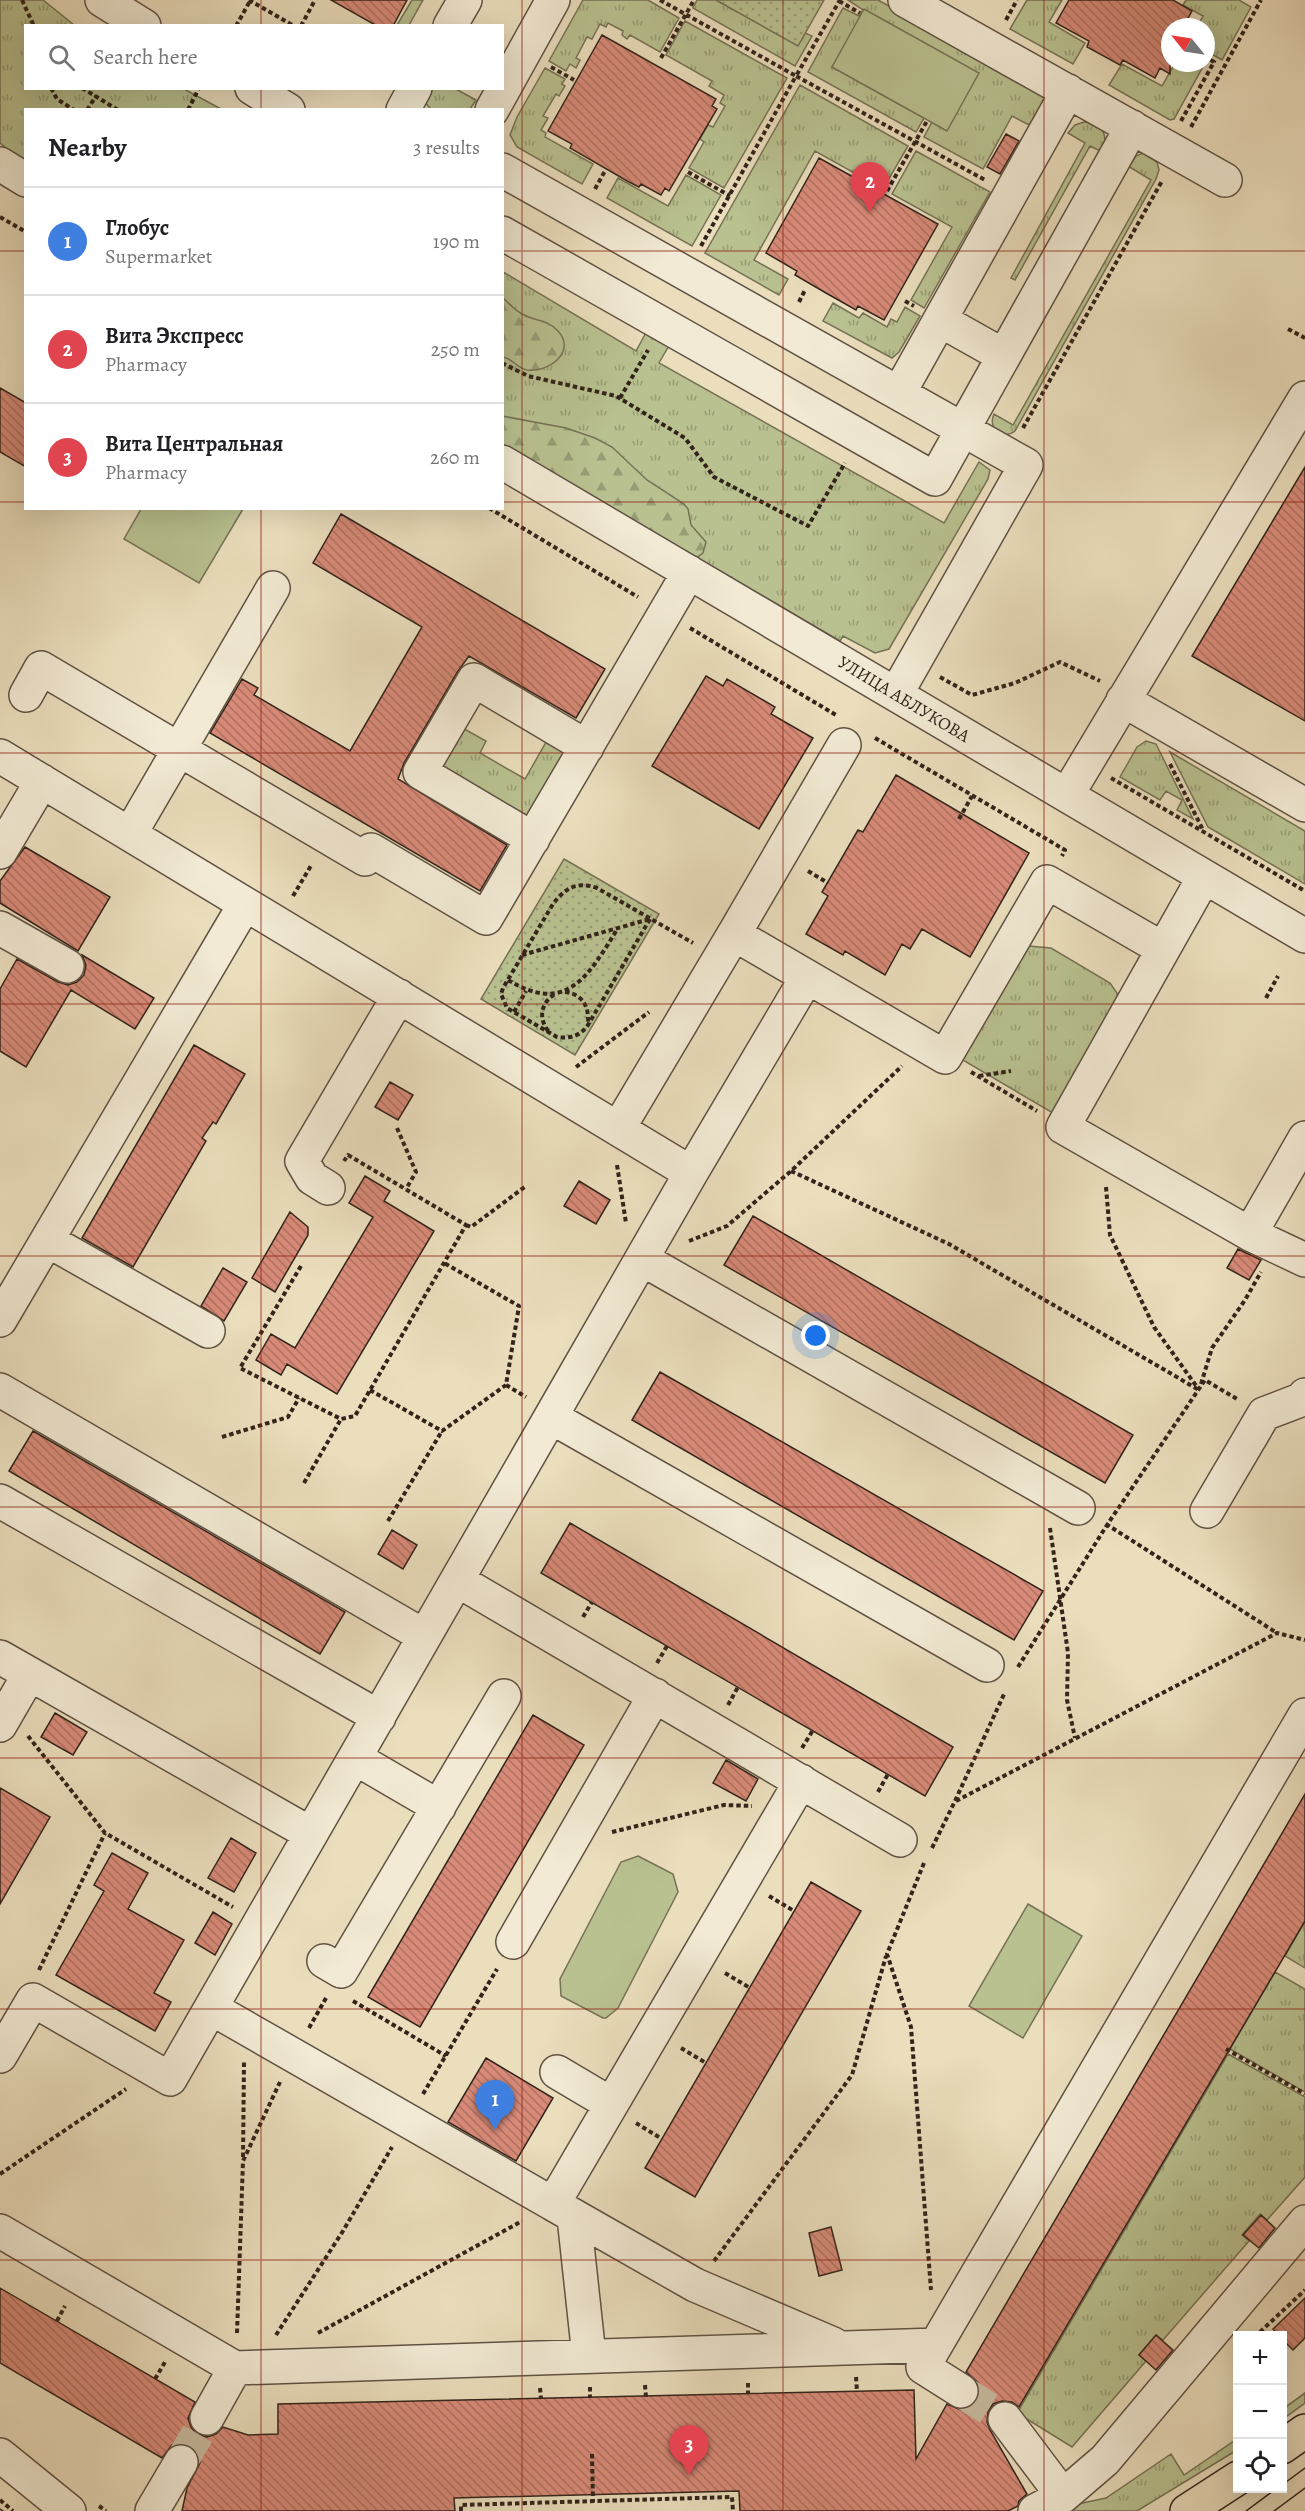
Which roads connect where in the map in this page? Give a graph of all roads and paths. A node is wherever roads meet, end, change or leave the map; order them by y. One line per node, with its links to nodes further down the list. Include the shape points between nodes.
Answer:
1 (22, 0): 14 (path)
2 (102, 0): 15 (street)
3 (250, 0): 16 (path); 17 (path)
4 (315, 0): 18 (path)
5 (465, 0): 19 (street)
6 (553, 0): 24 (street)
7 (660, 0): 13 (path)
8 (694, 0): 13 (path)
9 (839, 0): 12 (path); 22 (path)
10 (905, 0): 31 (street)
11 (1258, 1): 43 (path)
12 (860, 13)
13 (685, 15): 20 (path); 22 (path)
14 (33, 24)
15 (141, 24)
16 (237, 24)
17 (291, 24)
18 (302, 24)
19 (451, 24)
20 (661, 57)
21 (543, 62): 23 (path)
22 (796, 76): 42 (path); 53 (path)
23 (574, 80)
24 (504, 88)
25 (52, 90): 33 (path, via 57,99)
26 (86, 90): 32 (path)
27 (198, 90): 36 (path)
28 (255, 90): 37 (street)
29 (414, 90): 38 (street)
30 (503, 90): 39 (street)
31 (1068, 91): 41 (street); 58 (street)
32 (96, 96): 34 (path); 35 (path)
33 (71, 108)
34 (88, 108)
35 (115, 108)
36 (189, 108)
37 (285, 108)
38 (404, 108)
39 (493, 108)
40 (927, 121): 42 (path)
41 (1132, 127): 43 (street); 62 (street)
42 (915, 142): 50 (path); 51 (path)
43 (1177, 153): 49 (street); 69 (path)
44 (0, 164): 48 (street)
45 (606, 168): 52 (path)
46 (504, 171): 64 (street)
47 (688, 172): 53 (path)
48 (24, 179)
49 (1226, 180)
50 (990, 184)
51 (887, 191)
52 (591, 195)
53 (730, 196): 57 (path)
54 (0, 217): 55 (path)
55 (24, 231)
56 (504, 234): 59 (street)
57 (696, 255)
58 (940, 320): 62 (street); 64 (street)
59 (663, 324): 65 (path); 68 (street)
60 (1288, 329): 61 (path)
61 (1305, 338)
62 (1004, 356): 67 (street)
63 (504, 364): 65 (path, via 528,376)
64 (898, 393): 67 (street)
65 (620, 398): 68 (path, via 685,438 714,477 808,526)
66 (1305, 398): 76 (street)
67 (963, 429): 68 (street, via 935,479); 69 (street)
68 (860, 436)
69 (1008, 455): 73 (street, via 1026,465)
70 (504, 463): 71 (street, УЛИЦА АБЛУКОВА)
71 (689, 573): 74 (street, УЛИЦА АБЛУКОВА); 78 (street)
72 (273, 588): 79 (street)
73 (914, 663): 74 (street); 76 (path, via 972,695 1015,683 1060,662)
74 (896, 694): 84 (street, УЛИЦА АБЛУКОВА)
75 (26, 695): 79 (street, via 41,668)
76 (1126, 697): 84 (street); 86 (street)
77 (844, 745): 85 (path, via 855,726); 102 (street)
78 (587, 747): 90 (street); 90 (street, via 474,680 420,772)
79 (180, 750): 89 (street); 90 (street, via 365,859 371,850 486,918)
80 (0, 756): 83 (street)
81 (1169, 762): 88 (path)
82 (1107, 776): 88 (path)
83 (42, 781): 89 (street); 92 (street)
84 (1067, 795): 94 (street, УЛИЦА АБЛУКОВА)
85 (972, 796): 87 (path); 91 (path)
86 (1305, 805)
87 (959, 819)
88 (1204, 832): 96 (path)
89 (130, 834): 97 (street)
90 (533, 839)
91 (1065, 850)
92 (0, 852)
93 (818, 877): 95 (path)
94 (1204, 877): 101 (street, УЛИЦА АБЛУКОВА); 103 (street)
95 (828, 883)
96 (1305, 891)
97 (245, 904): 112 (street); 134 (street)
98 (651, 919): 100 (path); 102 (path); 104 (path, via 597,888 580,884 563,892 553,904); 116 (path)
99 (0, 928): 105 (street)
100 (618, 928): 104 (path); 110 (path, via 589,971)
101 (1305, 936)
102 (726, 946): 107 (street); 125 (street)
103 (1163, 949): 118 (street, via 1047,882); 122 (street)
104 (522, 955): 108 (path)
105 (67, 966)
106 (1278, 976): 113 (path)
107 (807, 977): 118 (street); 128 (street)
108 (508, 980): 109 (path); 115 (path, via 501,994 504,1005)
109 (526, 991): 111 (path); 115 (path)
110 (564, 992): 111 (path); 116 (path, via 583,1001)
111 (557, 993): 117 (path, via 546,1002 542,1015)
112 (399, 996): 125 (street); 130 (street, via 302,1161 312,1178)
113 (1266, 998)
114 (653, 1008): 120 (path)
115 (514, 1012): 117 (path)
116 (588, 1025): 117 (path, via 572,1038)
117 (550, 1033)
118 (934, 1051): 121 (path); 127 (path)
119 (1011, 1071): 121 (path)
120 (569, 1073)
121 (978, 1076): 122 (path)
122 (1063, 1127): 126 (street)
123 (397, 1128): 131 (path, via 416,1172)
124 (1305, 1138): 135 (street)
125 (617, 1145): 128 (street); 133 (path)
126 (1102, 1150): 135 (street); 145 (path, via 1110,1235 1154,1327)
127 (791, 1172): 136 (path, via 727,1226); 145 (path, via 949,1244)
128 (691, 1173): 136 (street)
129 (526, 1186): 132 (path, via 471,1227)
130 (328, 1188): 131 (path, via 348,1155)
131 (406, 1189): 132 (path)
132 (466, 1225): 138 (path)
133 (626, 1226)
134 (47, 1240): 140 (street); 141 (street)
135 (1263, 1240): 137 (street); 145 (path, via 1245,1300 1212,1348)
136 (642, 1259): 148 (street); 154 (street)
137 (1305, 1260)
138 (444, 1263): 144 (path); 151 (path, via 519,1306 506,1385)
139 (301, 1266): 146 (path, via 240,1368)
140 (0, 1320)
141 (208, 1331)
142 (533, 1388): 148 (path)
143 (0, 1390): 163 (street)
144 (370, 1390): 150 (path, via 355,1416); 151 (path)
145 (1199, 1390): 149 (path, via 1205,1380); 159 (path)
146 (299, 1398): 150 (path); 152 (path, via 288,1417)
147 (1304, 1398): 149 (street)
148 (539, 1407): 160 (street); 166 (street)
149 (1264, 1414): 157 (street)
150 (341, 1419): 153 (path)
151 (442, 1431): 158 (path)
152 (222, 1437)
153 (304, 1483)
154 (1045, 1489): 156 (street); 161 (path)
155 (0, 1500): 171 (street)
156 (1078, 1508): 159 (path)
157 (1208, 1511)
158 (388, 1521)
159 (1107, 1525): 161 (path); 162 (path)
160 (457, 1580): 163 (street); 168 (street)
161 (1060, 1600): 166 (path); 173 (path, via 1068,1653 1067,1700)
162 (1277, 1634): 164 (path); 173 (path)
163 (424, 1636): 171 (street)
164 (1305, 1640)
165 (0, 1658): 167 (street)
166 (1003, 1674): 176 (path)
167 (29, 1675): 172 (street); 179 (street)
168 (655, 1695): 175 (street); 181 (street)
169 (504, 1696): 177 (street)
170 (1305, 1715): 210 (street)
171 (379, 1717): 174 (street)
172 (4, 1718): 178 (path)
173 (1075, 1738): 176 (path)
174 (355, 1758): 177 (street); 179 (street)
175 (793, 1794): 180 (street); 181 (path, via 724,1805); 196 (street)
176 (956, 1801): 184 (path, via 919,1871)
177 (439, 1807): 185 (street)
178 (105, 1833): 182 (path); 186 (path, via 39,1969)
179 (311, 1834): 182 (street)
180 (900, 1840)
181 (571, 1842): 183 (street)
182 (260, 1923): 187 (street)
183 (513, 1942): 192 (path)
184 (887, 1954): 203 (path, via 852,2075); 205 (path, via 910,2027)
185 (332, 1974): 190 (path); 192 (path)
186 (33, 2000): 191 (street); 193 (street)
187 (211, 2007): 188 (street); 193 (street, via 170,2079)
188 (245, 2027): 190 (street); 198 (path)
189 (1226, 2049): 195 (path)
190 (293, 2055): 197 (street); 198 (path)
191 (0, 2056)
192 (446, 2056): 197 (path)
193 (154, 2070): 199 (path)
194 (557, 2072): 196 (street)
195 (1305, 2094)
196 (611, 2104): 200 (street)
197 (408, 2121): 200 (street); 213 (path, via 343,2231)
198 (243, 2161): 213 (path)
199 (0, 2174)
200 (564, 2211): 203 (street); 209 (path); 212 (street)
201 (1305, 2222): 225 (street, via 1105,2460)
202 (0, 2231): 213 (street)
203 (695, 2285): 211 (street)
204 (1305, 2290): 208 (path)
205 (932, 2298)
206 (61, 2313): 207 (path)
207 (57, 2321)
208 (1261, 2331)
209 (316, 2334)
210 (936, 2345): 211 (street); 215 (street, via 923,2367)
211 (842, 2348): 212 (street)
212 (590, 2356): 213 (street)
213 (245, 2368): 217 (street)
214 (590, 2388): 216 (path)
215 (961, 2391)
216 (590, 2398)
217 (207, 2418)
218 (1005, 2419): 225 (street)
219 (1305, 2432): 220 (main road)
220 (1287, 2445)
221 (592, 2454): 227 (path)
222 (0, 2455): 229 (street)
223 (182, 2462): 230 (street)
224 (1233, 2481): 234 (main road)
225 (1063, 2496): 233 (street)
226 (0, 2500): 228 (path)
227 (593, 2502): 231 (path, via 461,2505); 232 (path, via 732,2497)
228 (13, 2511)
229 (69, 2511)
230 (152, 2511)
231 (461, 2511)
232 (733, 2511)
233 (1035, 2511)
234 (1187, 2511)

